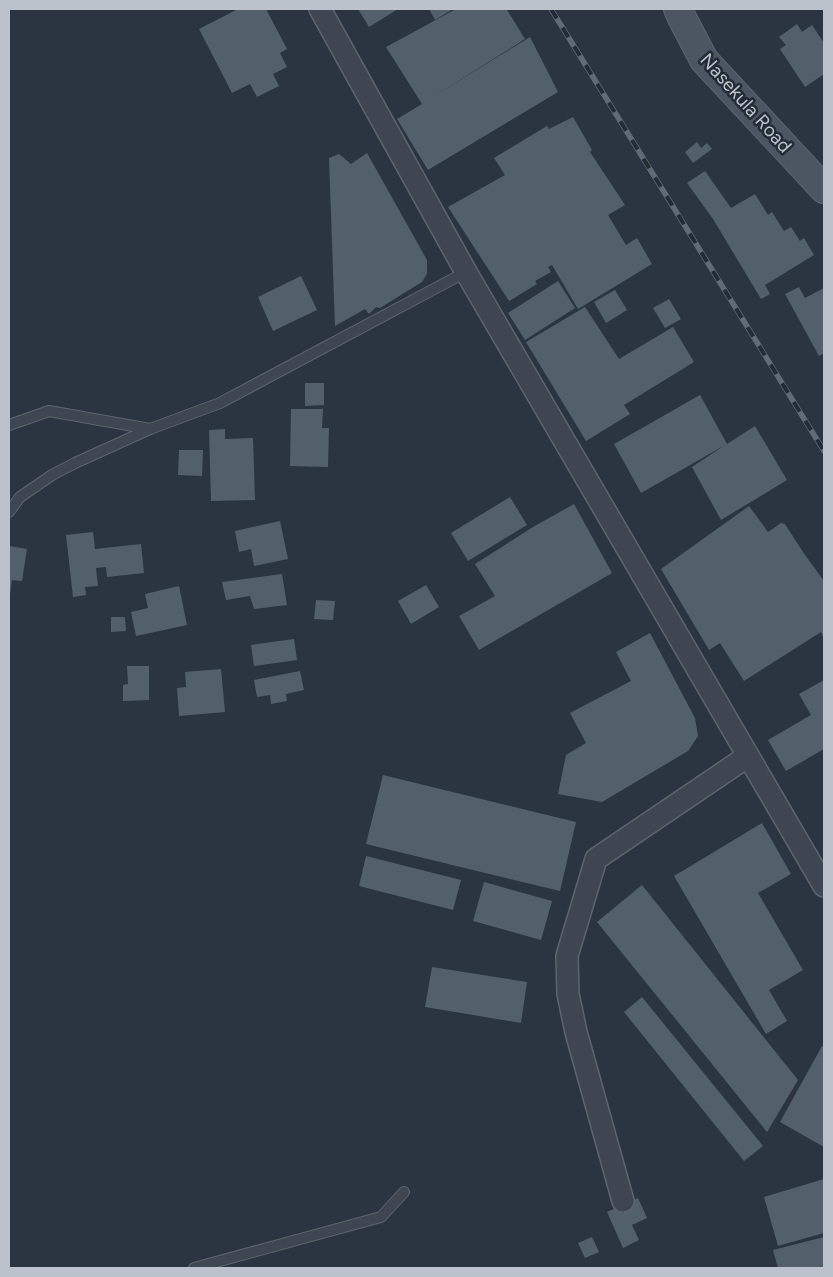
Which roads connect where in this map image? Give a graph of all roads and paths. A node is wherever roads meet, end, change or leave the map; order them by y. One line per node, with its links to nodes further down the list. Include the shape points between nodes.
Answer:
1 (320, 9): 4 (street)
2 (678, 9): 3 (main road, Nasekula Road, via 704,60)
3 (824, 189)
4 (466, 272): 6 (lane, via 220,403); 8 (street)
5 (9, 425): 6 (lane, via 50,411)
6 (150, 429): 7 (lane, via 52,475 20,497)
7 (9, 512)
8 (748, 756): 9 (street); 11 (street, via 596,859 567,956 568,994 576,1032)
9 (824, 886)
10 (404, 1192): 12 (lane, via 381,1217)
11 (623, 1201)
12 (194, 1268)

